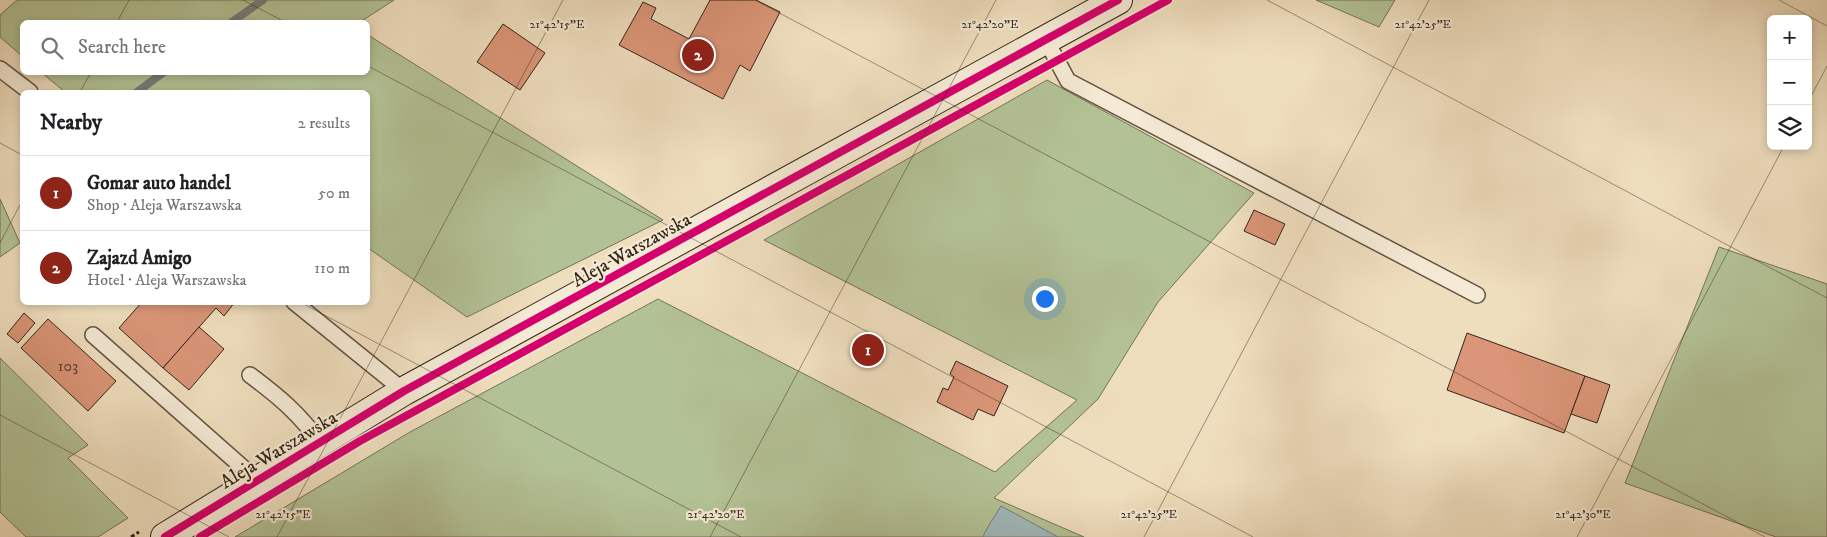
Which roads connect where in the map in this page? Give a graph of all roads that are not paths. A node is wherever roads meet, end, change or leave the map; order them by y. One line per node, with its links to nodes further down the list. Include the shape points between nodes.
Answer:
1 (1118, 0): 2 (street, Aleja Warszawska)
2 (1046, 40): 5 (lane, via 1068,81); 9 (street, Aleja Warszawska)
3 (0, 69): 4 (lane)
4 (27, 90)
5 (1477, 294)
6 (298, 305): 9 (lane)
7 (93, 336): 11 (lane)
8 (250, 375): 10 (lane, via 282,400)
9 (404, 391): 10 (street, Aleja Warszawska)
10 (320, 443): 11 (street, Aleja Warszawska)
11 (258, 481): 12 (street, Aleja Warszawska)
12 (165, 537)

